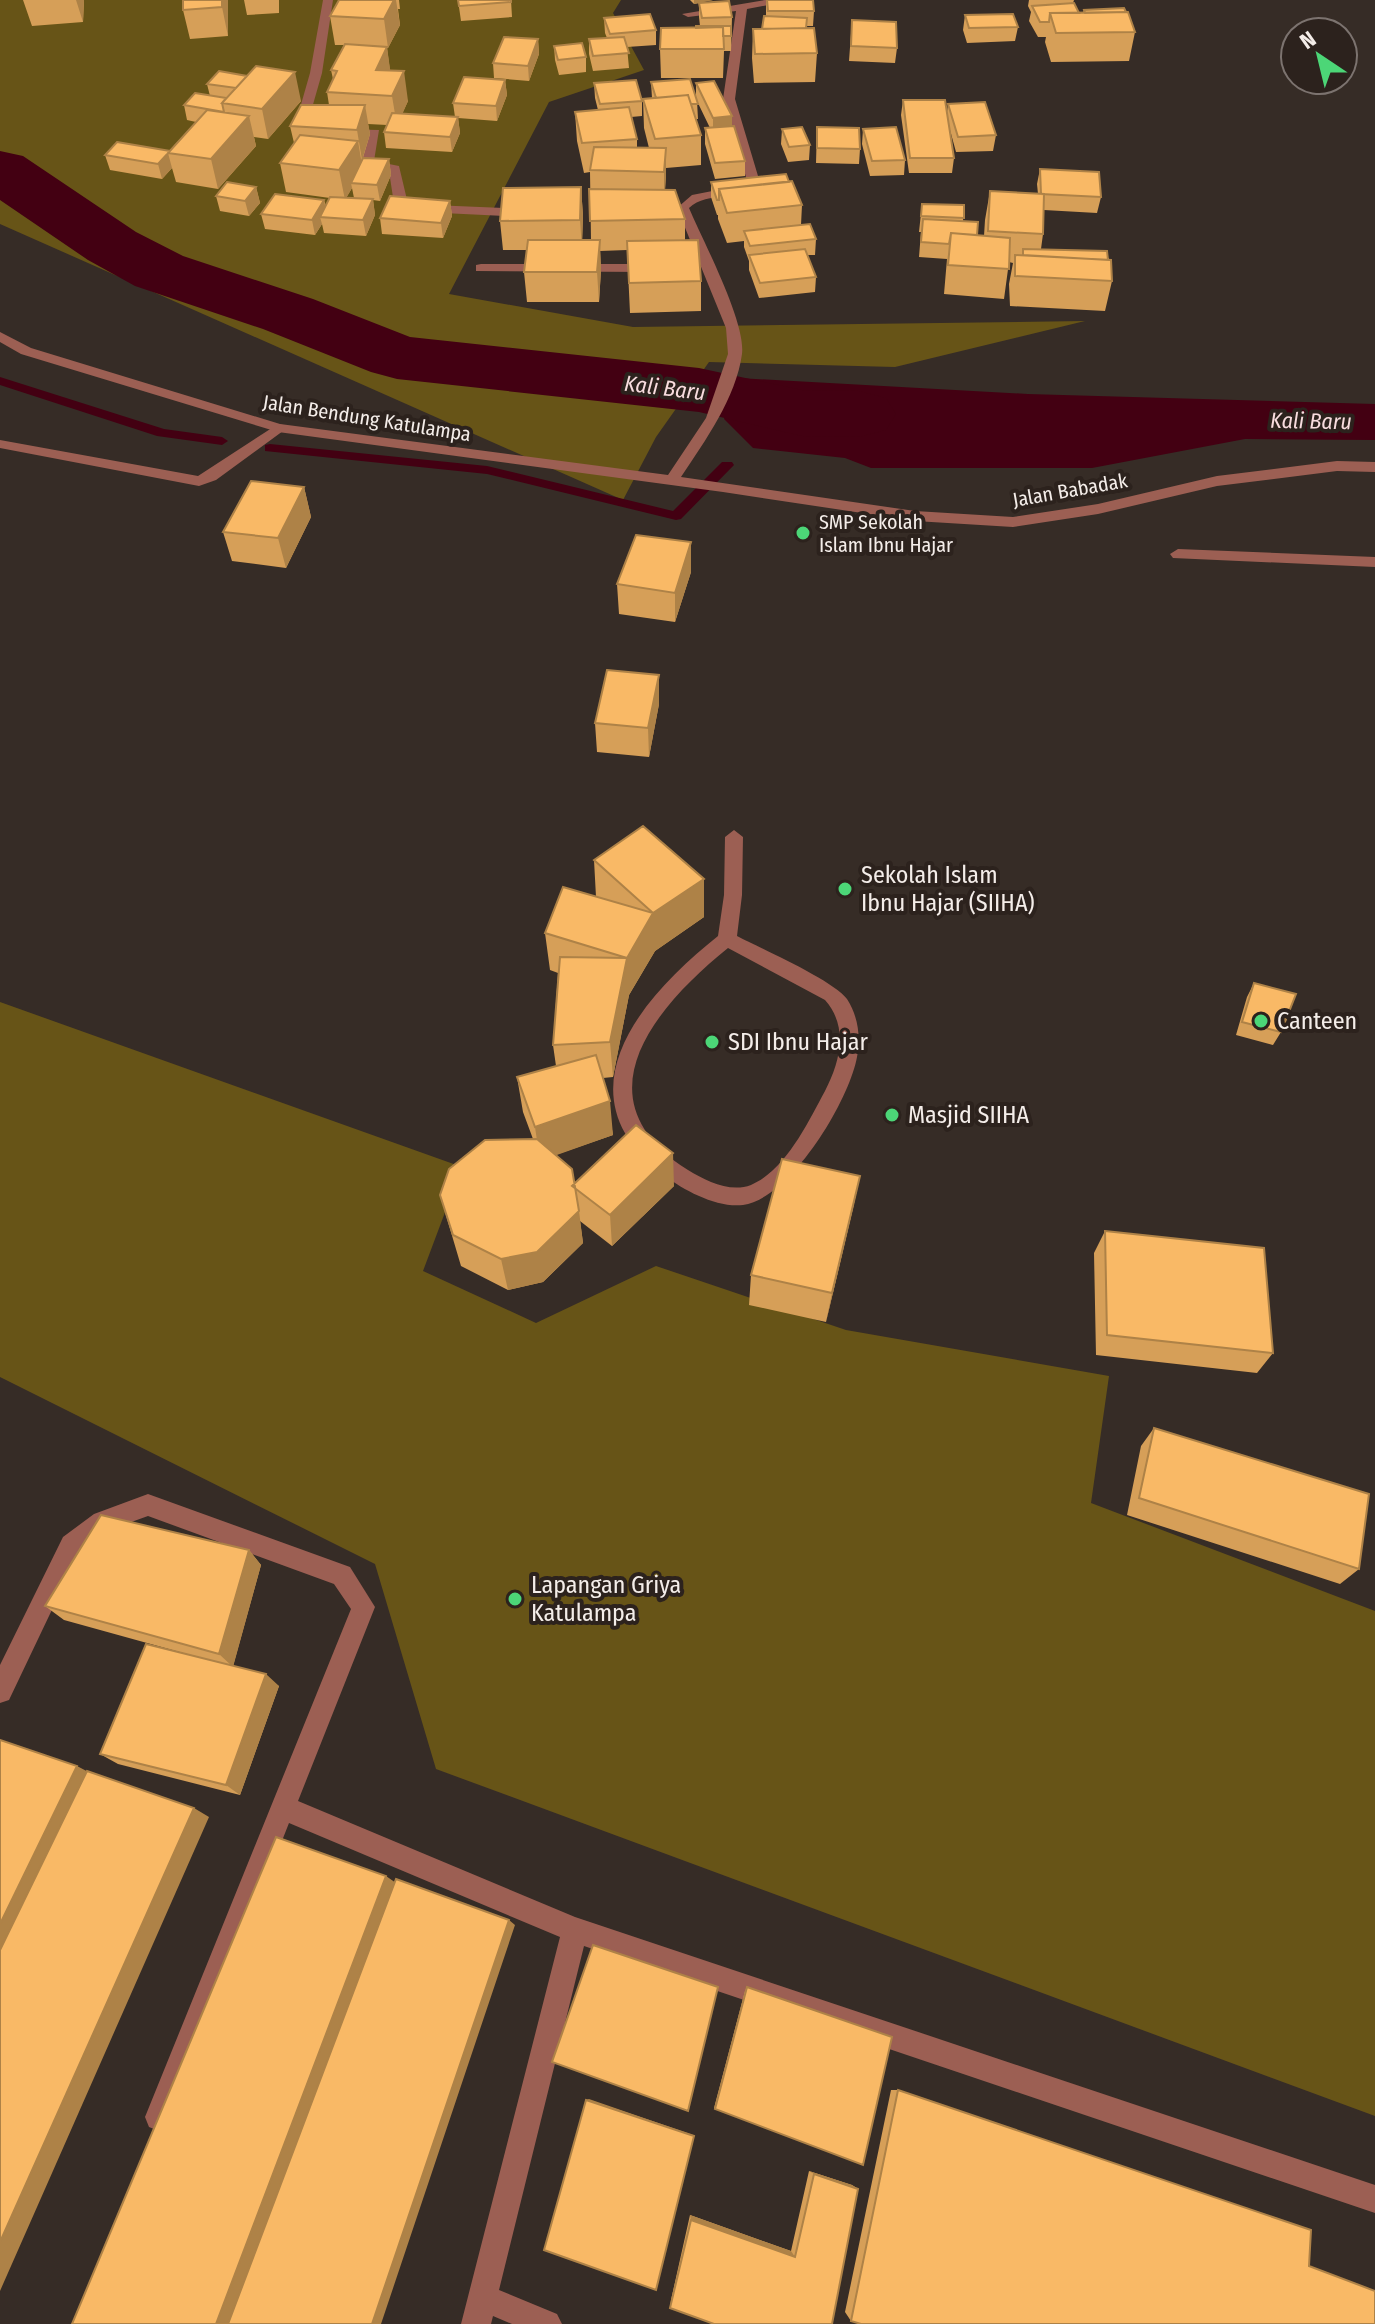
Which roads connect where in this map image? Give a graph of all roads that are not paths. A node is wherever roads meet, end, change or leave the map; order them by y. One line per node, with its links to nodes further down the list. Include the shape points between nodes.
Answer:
1 (328, 0): 5 (street, via 300,130 375,133 367,163 395,169 405,208)
2 (789, 0): 3 (street)
3 (742, 7): 4 (street); 7 (street, via 729,99 755,185 742,193 690,199 684,206)
4 (688, 14)
5 (546, 213)
6 (672, 218): 7 (street)
7 (687, 218): 11 (street)
8 (481, 268): 9 (street)
9 (662, 268)
10 (692, 268): 11 (street)
11 (707, 268): 16 (street, via 733,328 735,354 713,418)
12 (0, 336): 13 (street, Jalan Bendung Katulampa, via 26,351)
13 (278, 428): 14 (street, via 199,481); 16 (street, Jalan Bendung Katulampa)
14 (0, 444)
15 (1375, 467): 17 (street, Jalan Babadak, via 1337,466 1217,481 1098,509 1013,522 915,516)
16 (672, 480): 17 (street, Jalan Bendung Katulampa)
17 (692, 483)
18 (1178, 554): 19 (street)
19 (1375, 562)
20 (734, 837): 21 (street)
21 (727, 939): 21 (street, via 654,1003 626,1062 623,1083 634,1134 680,1175 733,1197 760,1191 785,1171 842,1075 850,1035 841,1005 832,995)
22 (0, 1691): 23 (street, via 71,1545 102,1522 148,1505 342,1575 363,1607)
23 (282, 1807): 24 (street); 25 (street)
24 (575, 1930): 26 (street); 27 (street)
25 (147, 2147)
26 (1375, 2199)
27 (480, 2311): 28 (street)
28 (547, 2324)

